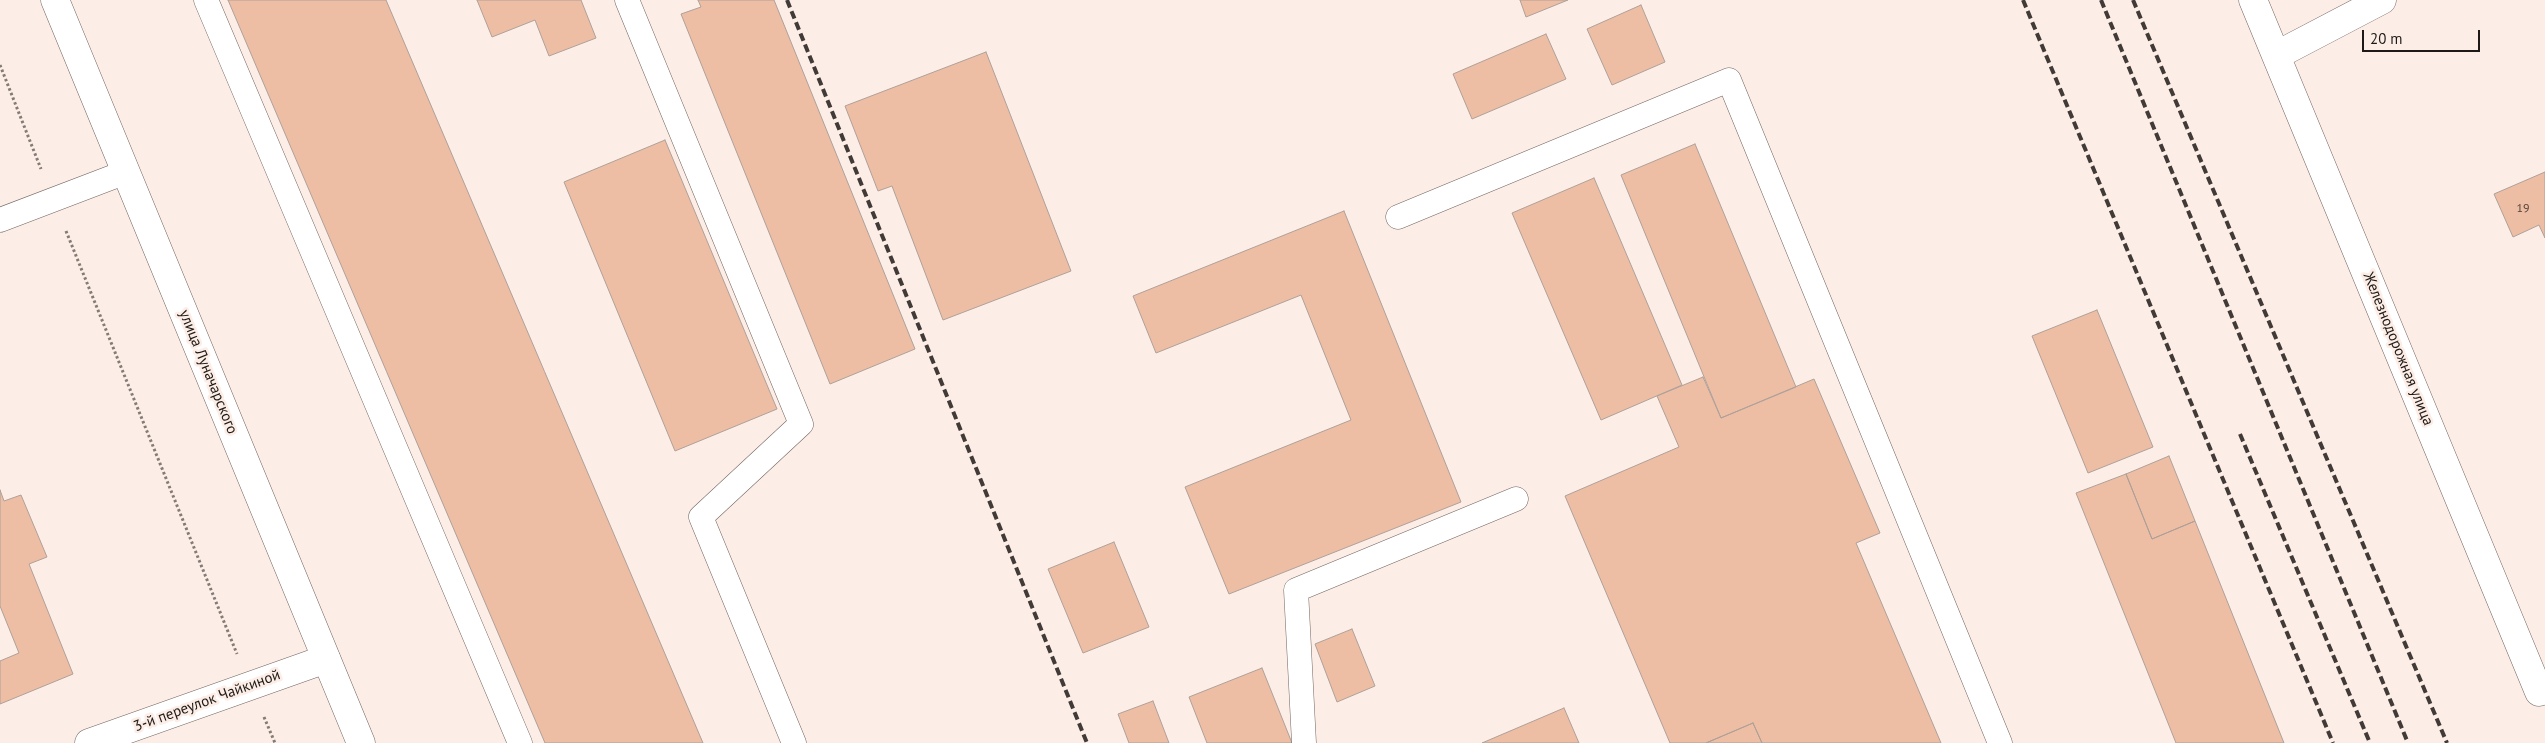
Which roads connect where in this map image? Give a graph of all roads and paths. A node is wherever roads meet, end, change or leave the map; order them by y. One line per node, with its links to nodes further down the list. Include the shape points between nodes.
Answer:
1 (55, 0): 8 (street, улица Луначарского)
2 (206, 0): 19 (lane)
3 (627, 0): 20 (lane, via 801,424 701,517)
4 (2253, 0): 6 (street, Железнодорожная улица)
5 (2382, 0): 6 (street)
6 (2277, 55): 15 (street, Железнодорожная улица, via 2539,692)
7 (0, 65): 9 (path)
8 (126, 172): 9 (lane); 13 (street, улица Луначарского)
9 (54, 200): 11 (lane); 14 (path)
10 (1398, 217): 22 (lane, via 1729,80)
11 (0, 220)
12 (1516, 499): 21 (lane, via 1296,590)
13 (326, 659): 14 (street, 3-й переулок Чайкиной); 18 (street, улица Луначарского)
14 (250, 686): 16 (street, 3-й переулок Чайкиной); 17 (path)
15 (2545, 690)
16 (89, 743)
17 (275, 743)
18 (361, 743)
19 (520, 743)
20 (794, 743)
21 (1304, 743)
22 (2000, 743)

